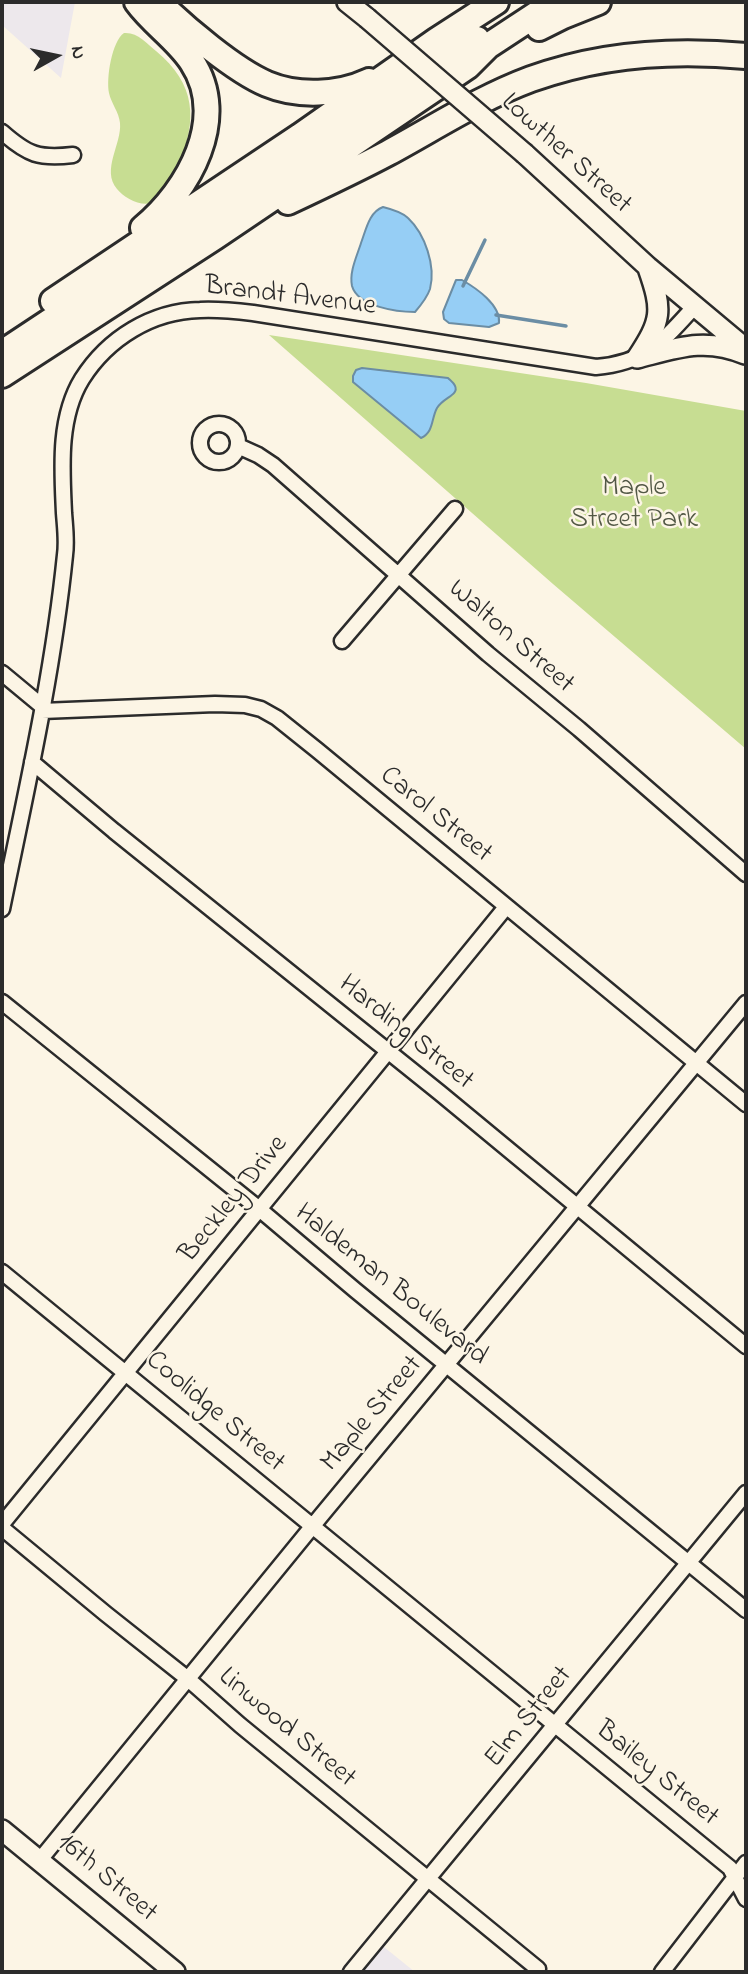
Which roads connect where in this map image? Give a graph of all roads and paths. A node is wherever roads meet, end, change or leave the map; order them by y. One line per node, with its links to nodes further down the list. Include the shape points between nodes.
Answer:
1 (137, 2): 15 (highway, via 198,72 207,100 205,136 174,194)
2 (158, 2): 9 (highway, via 237,67 285,89 344,89)
3 (347, 2): 14 (main road, Lowther Street, bridge, via 525,154)
4 (496, 2): 9 (highway)
5 (533, 2): 19 (highway)
6 (555, 2): 10 (highway)
7 (598, 2): 10 (highway, via 529,34 485,62)
8 (746, 56): 13 (highway, via 711,52 636,55 532,79)
9 (407, 62): 15 (highway)
10 (468, 65): 13 (highway)
11 (2, 132): 12 (street, via 35,154 51,158)
12 (73, 155)
13 (215, 237): 21 (highway)
14 (648, 267): 16 (main road, Lowther Street); 20 (main road, via 659,309 651,337)
15 (93, 273): 17 (highway)
16 (695, 306): 18 (main road, Lowther Street); 20 (street, Brandt Avenue)
17 (2, 337)
18 (746, 352): 20 (main road, via 697,345)
19 (2, 353)
20 (638, 358): 27 (street, Brandt Avenue, via 596,367 212,310 165,315 128,332 92,364 68,410 62,475 65,555)
21 (2, 375)
22 (238, 446): 24 (street, Walton Street, via 273,465)
23 (455, 509): 24 (street)
24 (399, 575): 25 (street); 30 (street, Walton Street)
25 (342, 641)
26 (2, 673): 27 (street)
27 (43, 709): 28 (street, Brandt Avenue); 31 (street, Carol Street, via 215,704 261,709)
28 (32, 762): 29 (street, Brandt Avenue); 35 (street, Harding Street)
29 (5, 874): 32 (street, Brandt Avenue)
30 (746, 874)
31 (506, 907): 35 (street, Beckley Drive); 36 (street, Carol Street)
32 (2, 909)
33 (2, 1002): 39 (street, Haldeman Boulevard)
34 (746, 1003): 36 (street, Maple Street)
35 (388, 1051): 38 (street, Harding Street); 39 (street, Beckley Drive)
36 (696, 1063): 37 (street, Carol Street); 38 (street, Maple Street)
37 (746, 1104)
38 (577, 1206): 41 (street, Harding Street); 42 (street, Maple Street)
39 (258, 1208): 42 (street, Haldeman Boulevard); 43 (street, Beckley Drive)
40 (2, 1272): 43 (street, Coolidge Street)
41 (746, 1346)
42 (446, 1364): 46 (street, Maple Street); 47 (street, Haldeman Boulevard)
43 (126, 1372): 45 (street, Beckley Drive); 46 (street, Coolidge Street)
44 (746, 1493): 47 (street, Elm Street)
45 (2, 1526): 49 (street, Linwood Street)
46 (313, 1526): 49 (street, Maple Street); 50 (street, Coolidge Street)
47 (689, 1563): 48 (street, Haldeman Boulevard); 50 (street, Elm Street)
48 (746, 1610)
49 (188, 1679): 52 (street, Maple Street); 55 (street, Linwood Street)
50 (556, 1726): 54 (street, Bailey Street); 55 (street, Elm Street)
51 (2, 1830): 52 (main road, 16th Street)
52 (39, 1861): 58 (main road, 16th Street)
53 (746, 1863): 54 (street)
54 (736, 1877): 56 (street, Bailey Street); 60 (street)
55 (427, 1879): 57 (street, Linwood Street); 59 (street, Elm Street)
56 (746, 1899)
57 (538, 1969)
58 (175, 1972)
59 (351, 1972)
60 (662, 1972)

